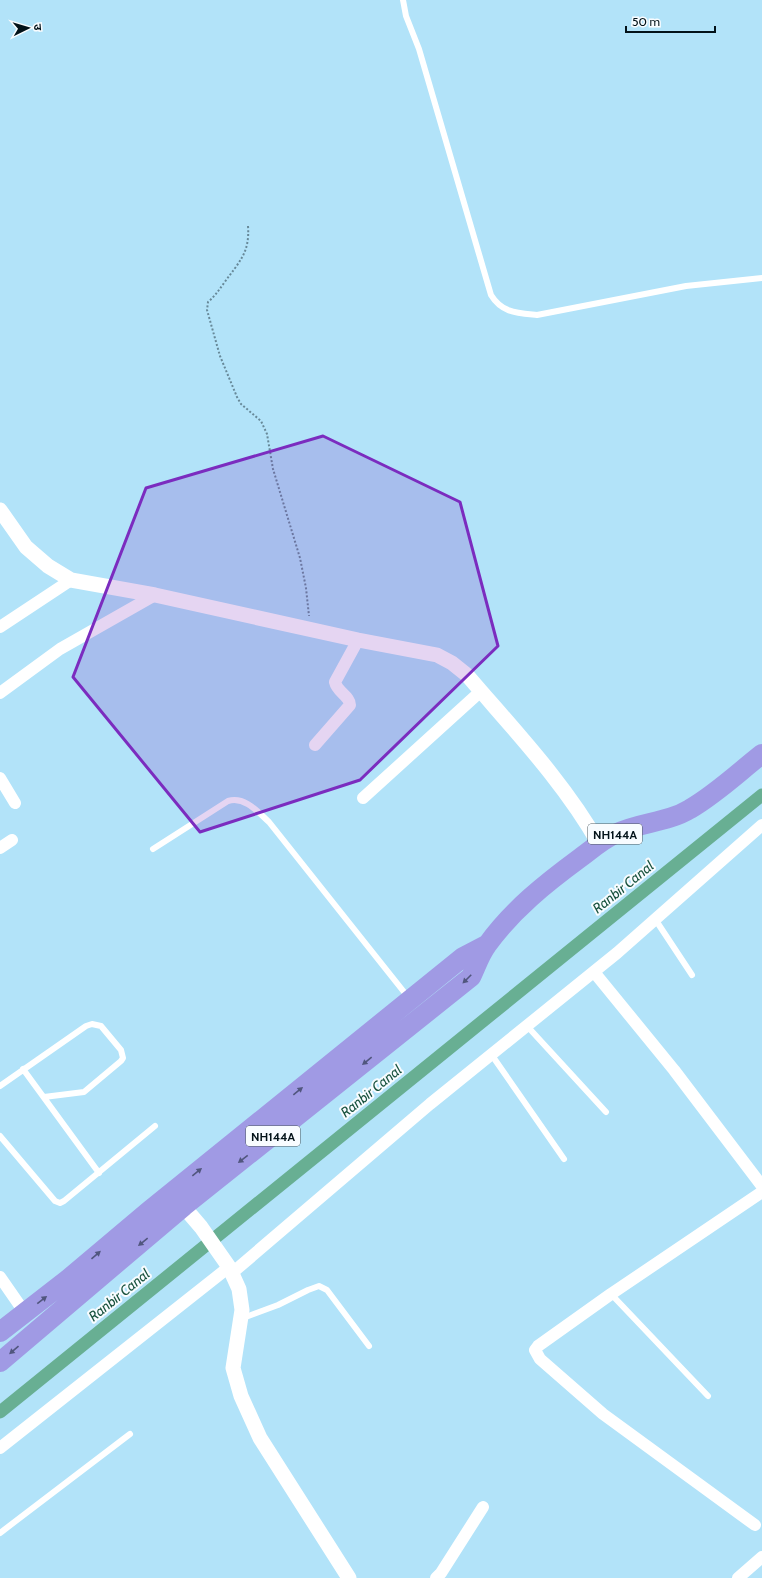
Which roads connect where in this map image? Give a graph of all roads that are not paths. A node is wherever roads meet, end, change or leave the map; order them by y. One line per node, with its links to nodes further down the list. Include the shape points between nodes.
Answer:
1 (403, 0): 2 (lane, via 491,295 496,303 514,313 542,315 686,286)
2 (762, 278)
3 (0, 510): 4 (street, via 26,547 48,566)
4 (71, 580): 5 (street); 6 (street)
5 (155, 595): 7 (street); 9 (street, via 60,649)
6 (0, 627)
7 (358, 640): 8 (street, via 437,655 467,675); 10 (street, via 335,682 349,700 350,706)
8 (481, 691): 13 (street); 17 (street, via 558,783 586,820)
9 (0, 694)
10 (315, 745)
11 (762, 754): 17 (highway, NH144A, via 689,810 668,819 630,828)
12 (0, 778): 14 (street)
13 (363, 798)
14 (15, 803)
15 (762, 825): 20 (street)
16 (12, 840): 18 (street)
17 (599, 844): 21 (highway, NH144A, via 527,900)
18 (0, 848)
19 (153, 849): 24 (lane, via 228,801 241,800 269,822)
20 (655, 920): 22 (street); 23 (lane)
21 (486, 946): 24 (highway, NH144A, via 463,957); 37 (highway, NH144A, one-way to 37, via 470,977)
22 (594, 972): 25 (street); 35 (street, via 674,1070)
23 (692, 975)
24 (410, 1000): 37 (highway, NH144A, one-way to 24)
25 (526, 1026): 26 (street); 30 (lane)
26 (491, 1054): 33 (lane); 38 (street)
27 (23, 1069): 28 (lane); 29 (lane); 29 (lane, via 92,1024 100,1026 121,1050 123,1058 119,1064 84,1092)
28 (1, 1083)
29 (44, 1096): 34 (lane)
30 (606, 1112)
31 (155, 1126): 34 (lane)
32 (0, 1136): 34 (lane, via 58,1203)
33 (564, 1159)
34 (99, 1173)
35 (762, 1186)
36 (762, 1192): 40 (street)
37 (178, 1199): 38 (street); 41 (highway, NH144A, one-way to 37); 45 (highway, NH144A, one-way to 45)
38 (231, 1270): 42 (street, via 239,1289); 48 (street)
39 (0, 1277): 41 (street)
40 (611, 1294): 46 (lane); 50 (street, via 538,1346 535,1350 537,1355 603,1414)
41 (25, 1313): 43 (highway)
42 (241, 1318): 44 (lane, via 278,1305 319,1286 327,1290); 53 (street, via 233,1368 241,1396 260,1438)
43 (0, 1332)
44 (369, 1346)
45 (0, 1362)
46 (708, 1396)
47 (130, 1434): 51 (lane)
48 (0, 1448)
49 (483, 1507): 54 (street)
50 (755, 1525)
51 (0, 1534)
52 (762, 1557): 55 (street)
53 (348, 1578)
54 (436, 1578)
55 (738, 1578)

